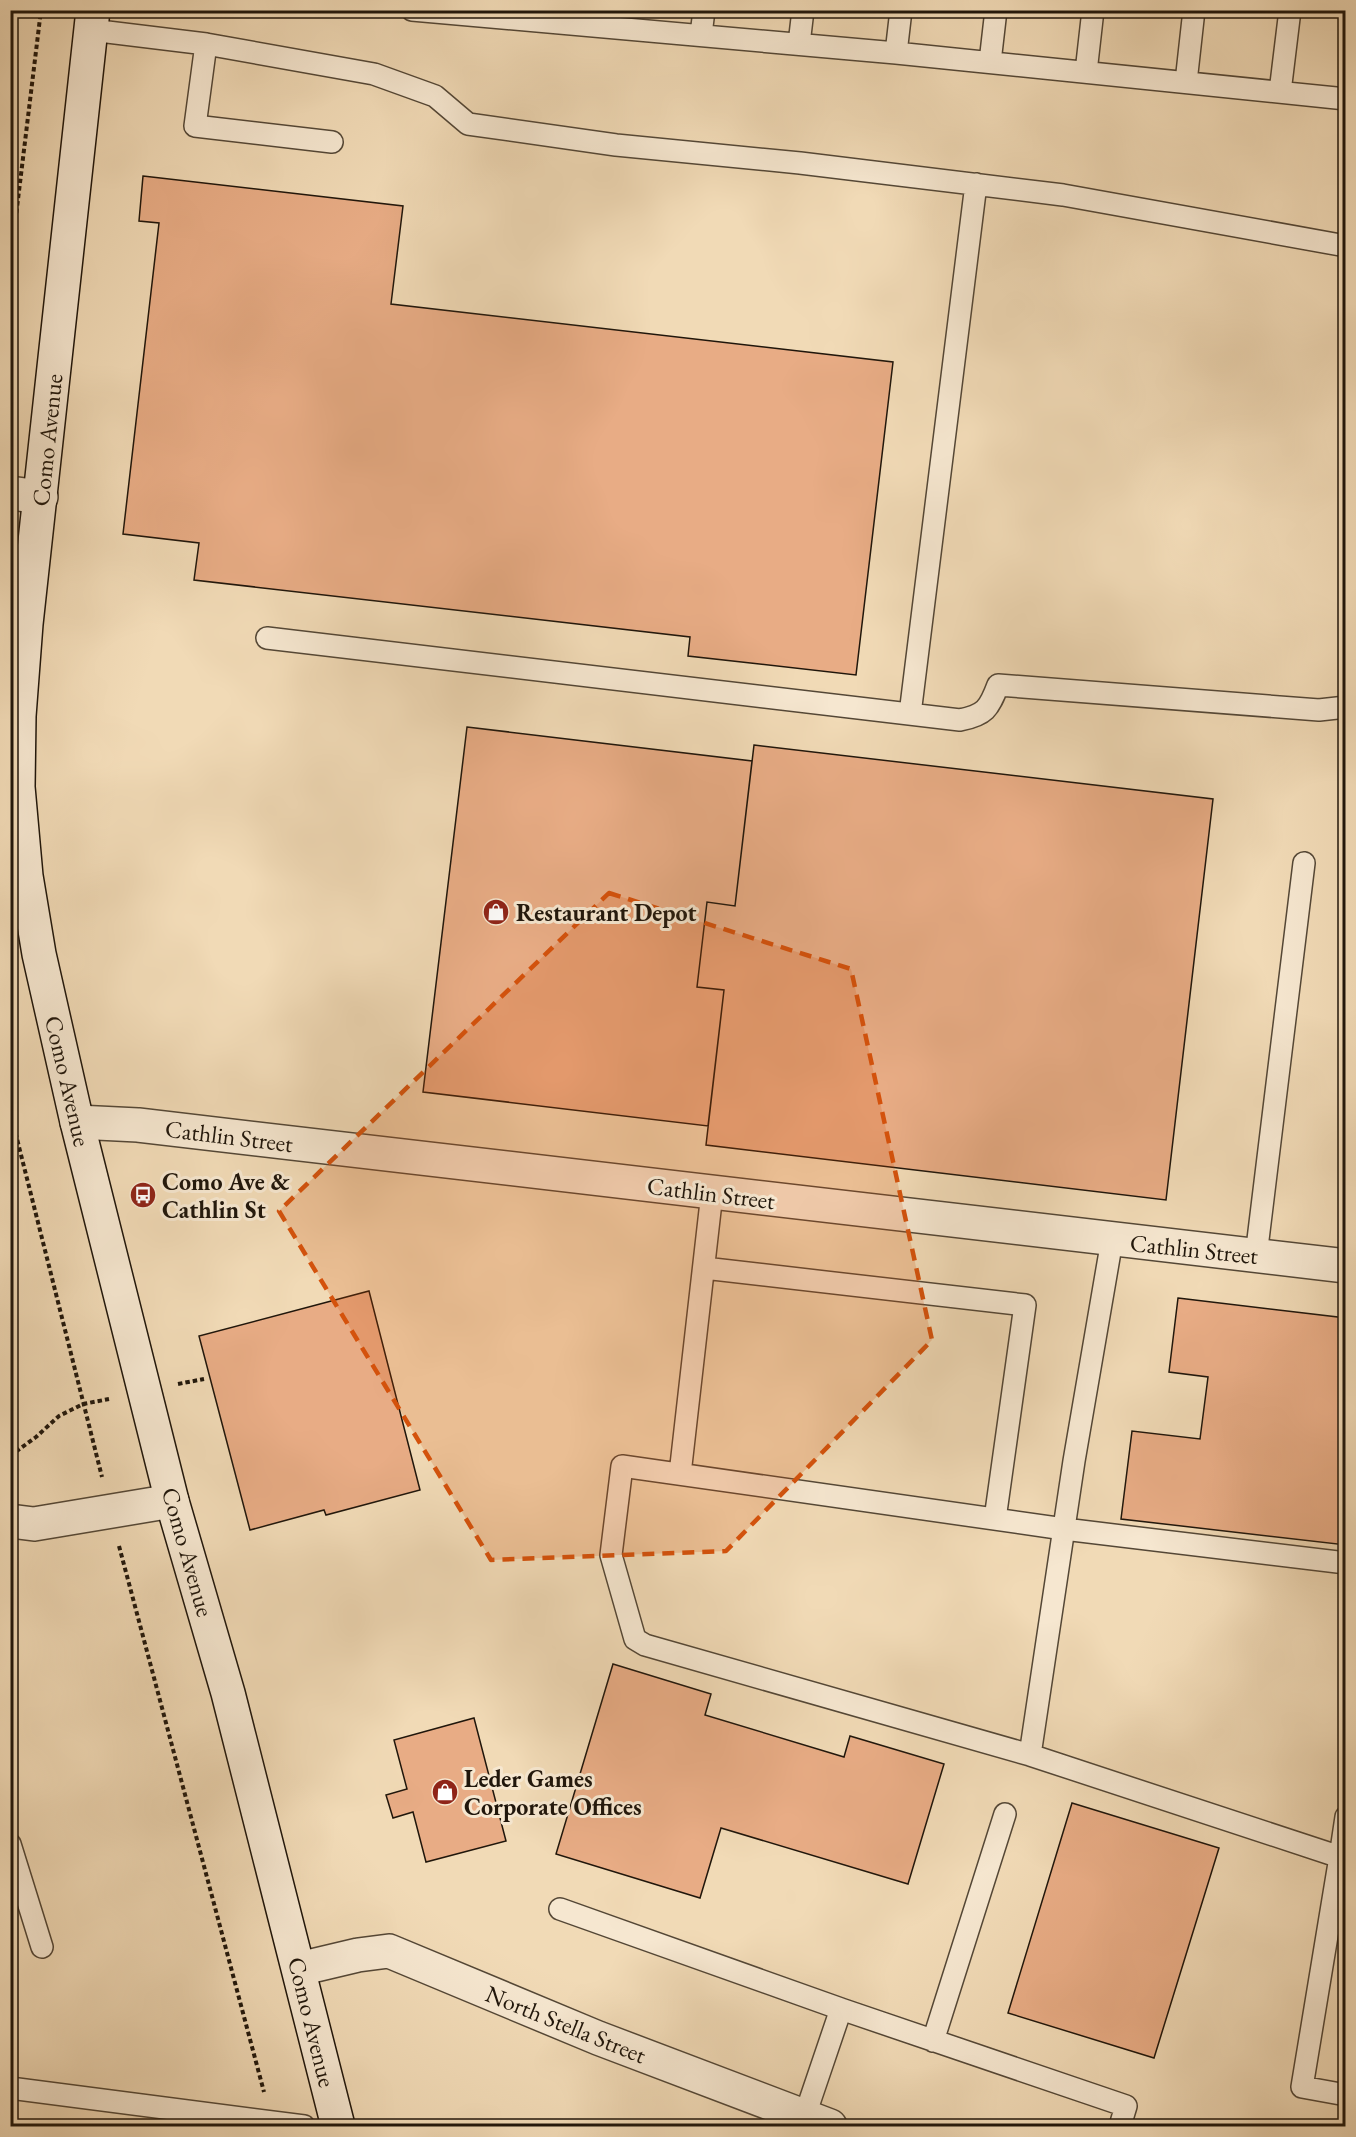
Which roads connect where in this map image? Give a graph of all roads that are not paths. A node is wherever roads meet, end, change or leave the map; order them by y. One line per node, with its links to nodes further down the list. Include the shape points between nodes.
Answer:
1 (412, 10): 9 (lane)
2 (704, 10): 11 (lane)
3 (803, 10): 13 (lane)
4 (902, 10): 14 (lane)
5 (996, 10): 15 (lane)
6 (1094, 10): 16 (lane)
7 (1194, 10): 17 (lane)
8 (1290, 10): 18 (lane)
9 (602, 18): 11 (lane)
10 (92, 20): 12 (lane); 23 (main road, Como Avenue)
11 (701, 35): 13 (lane)
12 (206, 44): 20 (lane, via 195,126); 21 (lane, via 374,74 435,96 468,124 616,145)
13 (799, 44): 14 (lane)
14 (896, 53): 15 (lane)
15 (990, 62): 16 (lane)
16 (1086, 72): 17 (lane)
17 (1185, 82): 18 (lane)
18 (1280, 92): 19 (lane)
19 (1346, 99)
20 (332, 142)
21 (976, 184): 22 (lane, via 1063,195); 26 (lane)
22 (1346, 246)
23 (26, 495): 28 (main road, Como Avenue, via 18,787 26,876 39,954)
24 (267, 638): 26 (lane)
25 (1346, 707): 26 (lane, via 1319,710 998,685 991,704 979,716 960,720)
26 (910, 714)
27 (1304, 863): 31 (lane)
28 (77, 1122): 29 (main road, Cathlin Street, via 138,1125); 35 (main road, Como Avenue)
29 (712, 1193): 30 (main road, Cathlin Street); 33 (lane)
30 (1112, 1240): 31 (main road, Cathlin Street); 38 (lane)
31 (1256, 1256): 32 (main road, Cathlin Street)
32 (1346, 1266)
33 (704, 1268): 34 (lane); 36 (lane, via 1025,1305)
34 (680, 1474): 36 (lane); 40 (lane, via 622,1466 611,1555 635,1639)
35 (172, 1501): 37 (main road, via 34,1524); 47 (main road, Como Avenue, via 228,1693)
36 (995, 1519): 38 (lane)
37 (10, 1521)
38 (1064, 1529): 39 (lane); 40 (lane)
39 (1346, 1563)
40 (1030, 1755): 44 (lane)
41 (1005, 1814): 49 (lane)
42 (1346, 1817): 44 (lane)
43 (10, 1844): 46 (lane)
44 (1340, 1857): 51 (lane, via 1302,2087)
45 (560, 1909): 48 (lane)
46 (42, 1947)
47 (299, 1969): 52 (main road, North Stella Street, via 389,1951 598,2038); 54 (main road, Como Avenue)
48 (841, 2009): 49 (lane); 52 (lane)
49 (933, 2040): 55 (lane, via 1126,2106)
50 (10, 2088): 53 (lane)
51 (1346, 2095)
52 (817, 2122)
53 (304, 2127)
54 (338, 2127)
55 (1120, 2127)

